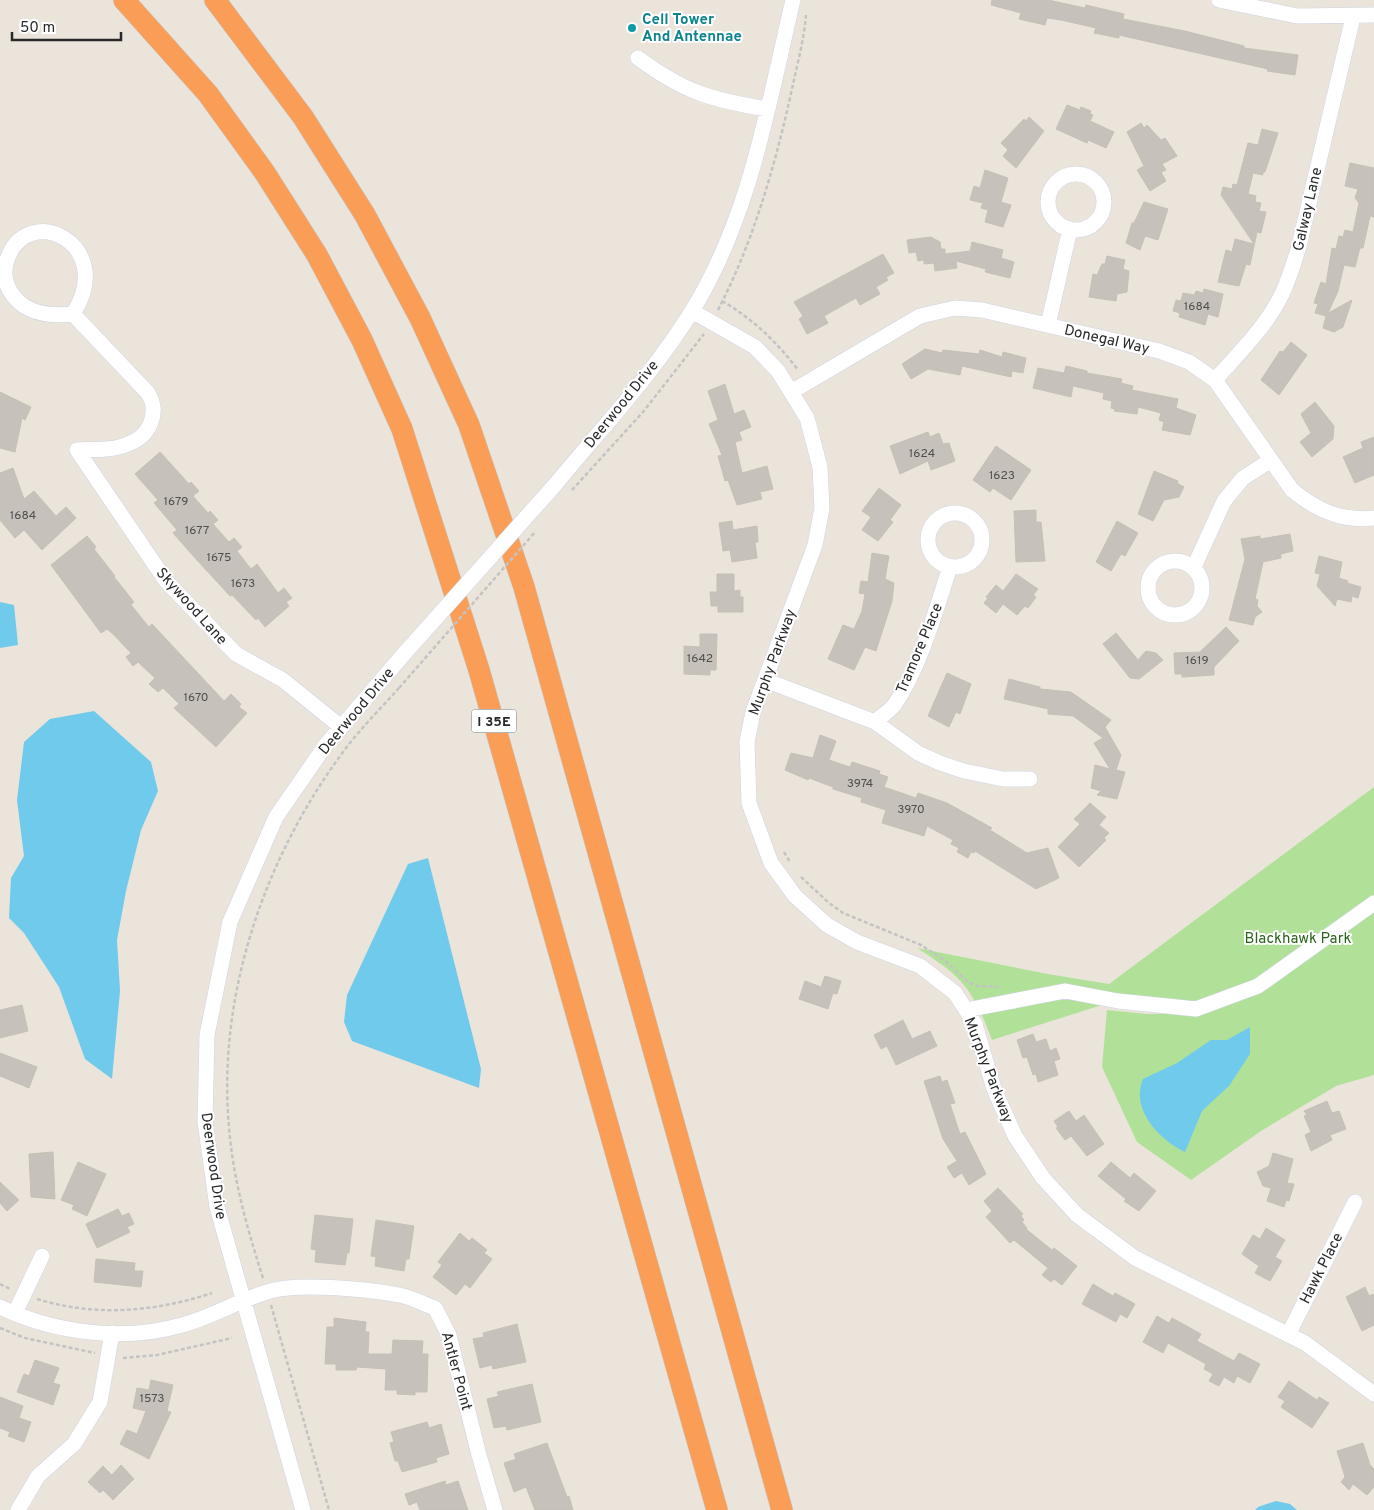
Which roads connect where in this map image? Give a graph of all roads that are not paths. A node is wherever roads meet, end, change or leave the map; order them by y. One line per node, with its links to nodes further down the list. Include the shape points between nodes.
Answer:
1 (124, 0): 37 (highway, I 35E, via 208,94 265,173 317,255 362,340 402,429 479,670)
2 (215, 0): 38 (highway, via 303,117 365,215 420,318 469,425 524,587)
3 (793, 0): 9 (street, Deerwood Drive)
4 (1219, 0): 5 (street)
5 (1244, 3): 7 (street, via 1297,16)
6 (1374, 15): 7 (street)
7 (1353, 17): 14 (street, Galway Lane, via 1291,272 1261,328)
8 (638, 58): 9 (street, via 691,92)
9 (767, 109): 11 (street, Deerwood Drive, via 748,188 724,250)
10 (1070, 229): 13 (street)
11 (692, 311): 15 (street, Murphy Parkway, via 755,347 778,371); 22 (street, Deerwood Drive, bridge, via 655,363 554,486)
12 (73, 314): 12 (street, via 34,312 24,307 10,292 4,276 5,268 10,253 20,240 51,232 78,249 84,265 84,281); 22 (street, Skywood Lane, via 148,393 155,411 145,432 129,444 108,449 77,450 166,581 236,654 283,680)
13 (1048, 326): 14 (street, Donegal Way, via 1174,356 1203,370); 15 (street, Donegal Way, via 974,308 938,310 913,321)
14 (1215, 380): 16 (street, Donegal Way)
15 (791, 392): 20 (street, Murphy Parkway, via 806,418 818,459 822,508 815,546)
16 (1271, 460): 17 (street, Donegal Way, via 1292,490 1314,507 1340,516); 19 (street, via 1243,478 1224,501)
17 (1374, 518)
18 (950, 567): 21 (street, Tramore Place, via 913,669 894,704)
19 (1194, 567)
20 (764, 680): 21 (street); 25 (street, Murphy Parkway, via 752,712 747,742 748,794 771,863 795,896 827,925 857,942 920,966 955,993)
21 (875, 722): 23 (street, via 918,753 940,763 1003,779)
22 (341, 727): 28 (street, Deerwood Drive, via 276,817 230,922 207,1035 206,1131 217,1207)
23 (1030, 779)
24 (1374, 903): 25 (street, via 1258,986 1196,1009 1118,1001 1065,990)
25 (966, 1010): 32 (street, Murphy Parkway, via 975,1024 994,1090 1015,1136 1043,1178 1077,1215 1135,1258)
26 (1354, 1202): 32 (street, Hawk Place)
27 (42, 1256): 30 (street)
28 (244, 1301): 31 (street, Antler Point, via 182,1325 145,1332); 35 (street, Deerwood Drive); 36 (street, Antler Point, via 267,1291 302,1286 400,1295 435,1308 450,1336)
29 (0, 1306): 30 (street, Antler Point)
30 (15, 1314): 31 (street, Antler Point, via 65,1328)
31 (112, 1333): 34 (street, via 100,1402 74,1444 38,1476)
32 (1288, 1335): 33 (street, Murphy Parkway, via 1306,1343)
33 (1374, 1394)
34 (18, 1510)
35 (303, 1510)
36 (495, 1510)
37 (718, 1510)
38 (782, 1510)

